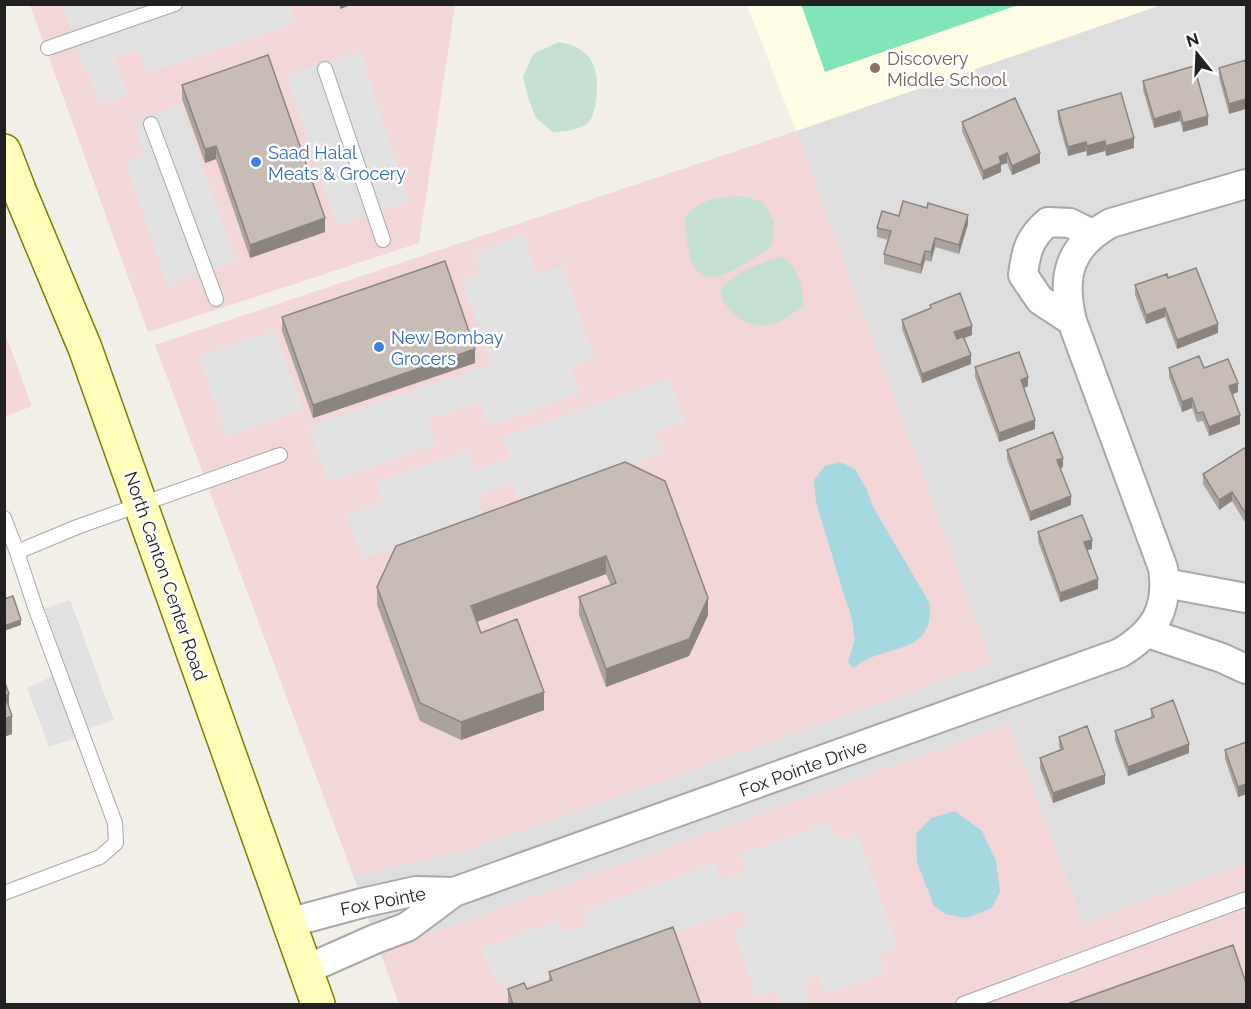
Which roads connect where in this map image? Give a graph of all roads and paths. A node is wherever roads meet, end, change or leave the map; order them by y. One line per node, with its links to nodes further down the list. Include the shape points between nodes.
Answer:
1 (175, 4): 2 (lane)
2 (48, 48)
3 (326, 69): 8 (lane)
4 (151, 124): 9 (lane)
5 (4, 151): 12 (main road, North Canton Center Road, via 85,348)
6 (1246, 184): 7 (street, Fox Pointe Drive, via 1131,216)
7 (1092, 234): 10 (street, Fox Pointe Drive, via 1076,252 1070,269 1066,288); 10 (street, via 1070,223 1048,222 1036,232 1026,253 1023,275 1040,300)
8 (383, 240)
9 (216, 299)
10 (1072, 321): 15 (street, Fox Pointe Drive, via 1159,555)
11 (280, 455): 12 (lane)
12 (141, 504): 14 (lane); 22 (main road, North Canton Center Road)
13 (4, 518): 14 (lane)
14 (17, 552): 20 (lane, via 115,823 116,843 100,857)
15 (1165, 583): 16 (street); 17 (street, Fox Pointe Drive, via 1159,614)
16 (1246, 598)
17 (1148, 633): 18 (street); 19 (street, Fox Pointe Drive, via 1120,653)
18 (1246, 669)
19 (454, 892): 22 (street, Fox Pointe, via 416,891); 23 (street, Fox Pointe, via 406,927)
20 (4, 893)
21 (1246, 899): 25 (lane)
22 (288, 923): 23 (main road, North Canton Center Road)
23 (305, 970): 24 (main road, North Canton Center Road)
24 (318, 1005)
25 (963, 1005)

